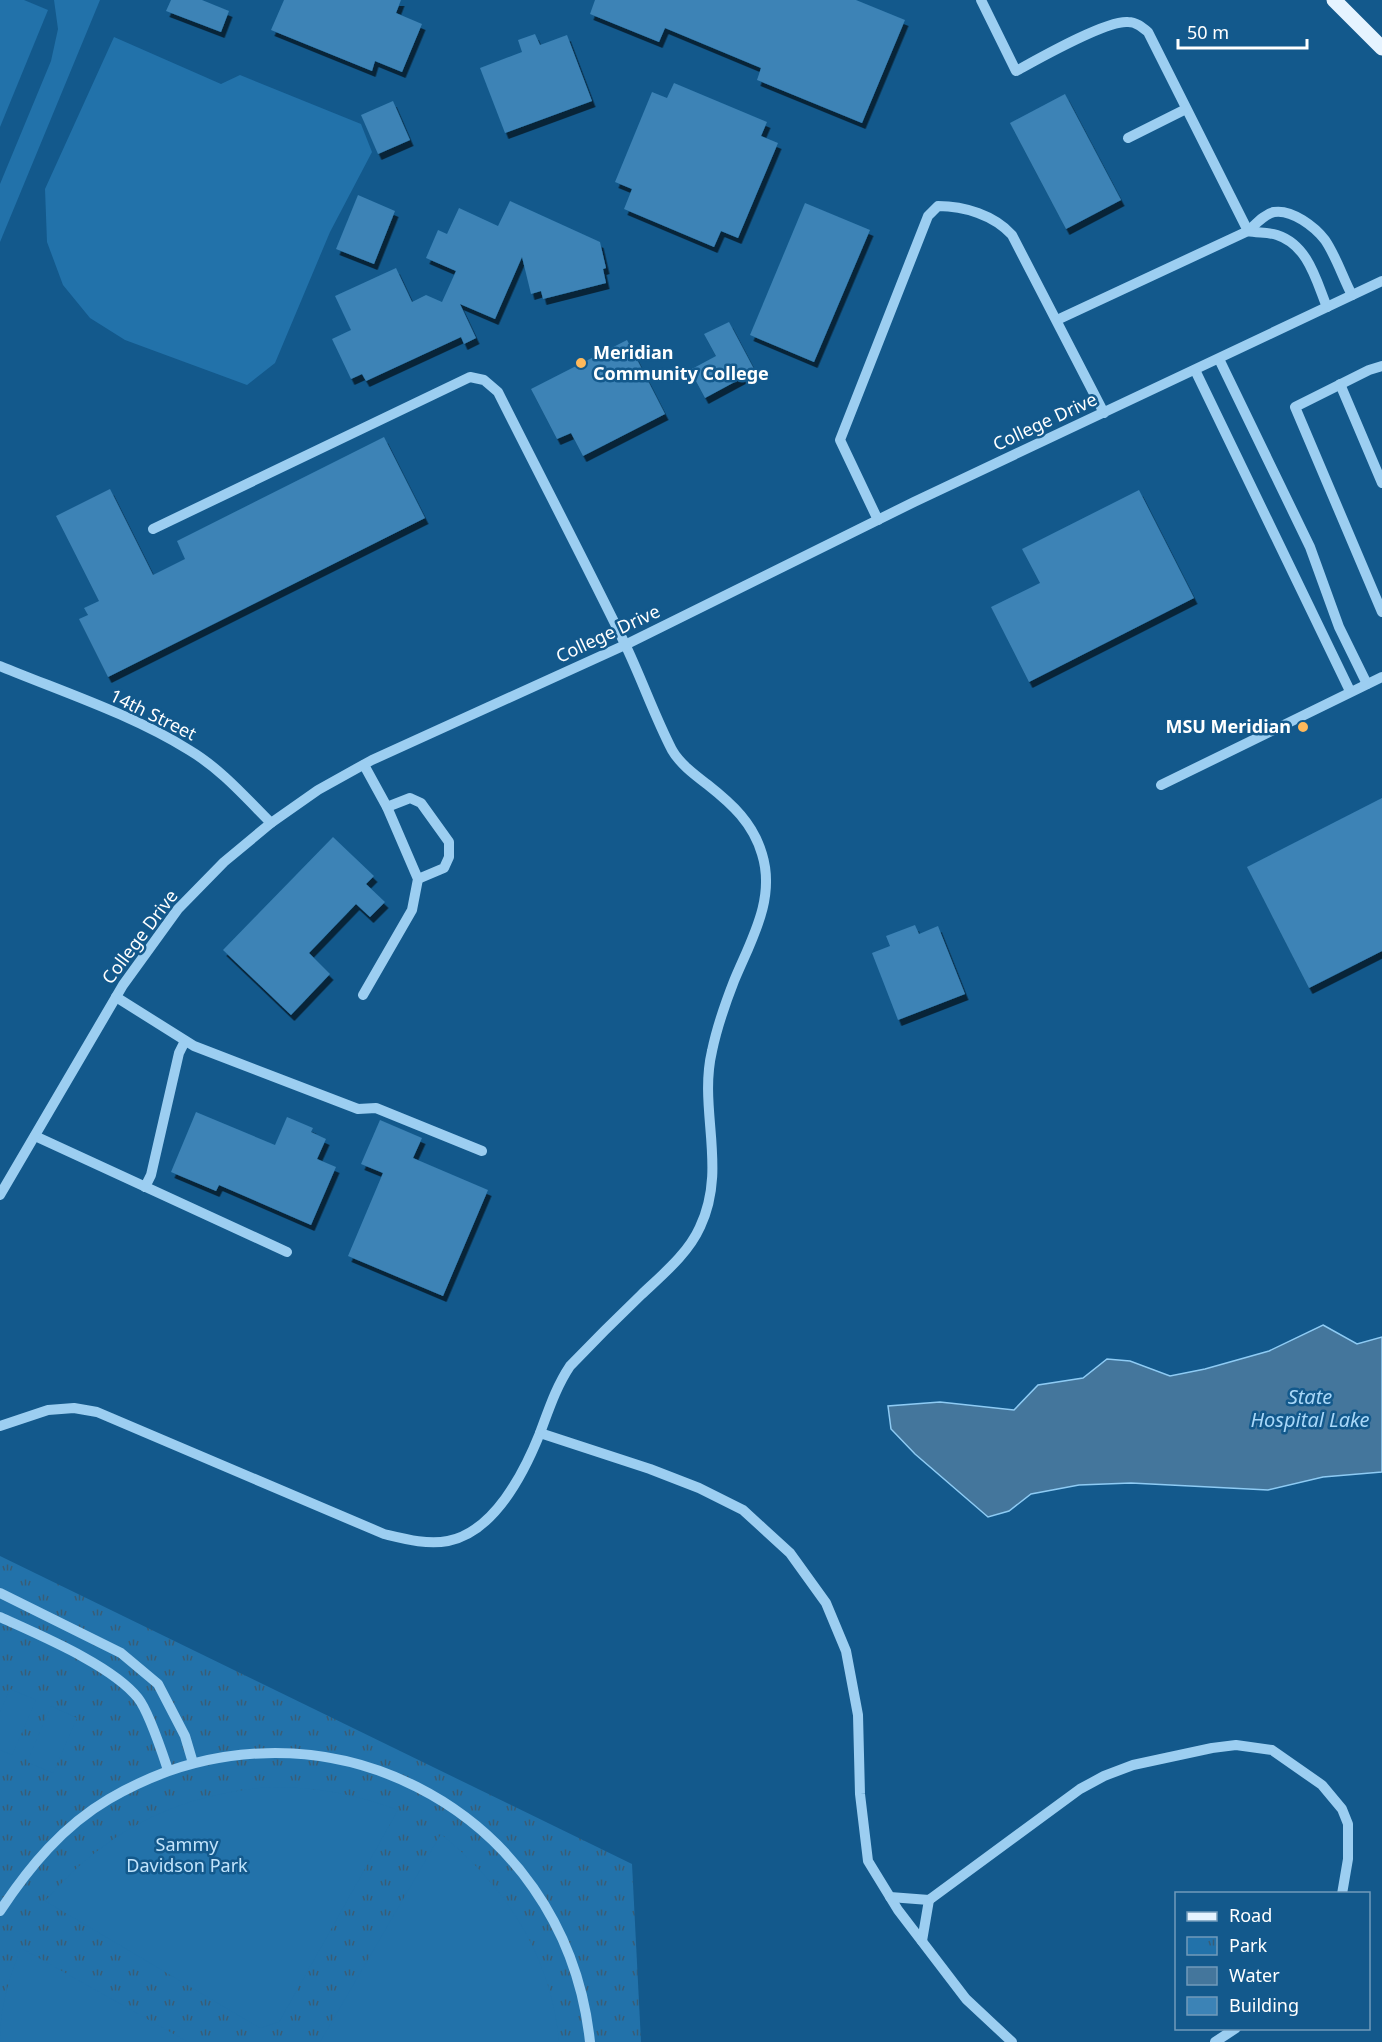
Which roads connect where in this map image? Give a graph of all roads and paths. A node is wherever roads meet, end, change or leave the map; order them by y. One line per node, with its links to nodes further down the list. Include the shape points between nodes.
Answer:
1 (981, 0): 4 (street, via 1016,71 1109,25 1126,21 1140,25 1148,32)
2 (1334, 0): 3 (main road)
3 (1382, 48)
4 (1186, 109): 5 (street); 6 (street)
5 (1128, 138)
6 (1248, 231): 8 (street, via 1274,212 1291,214 1310,224 1325,240); 9 (street, via 1277,235 1300,248); 10 (street)
7 (1382, 281): 8 (street, College Drive)
8 (1352, 295): 9 (street, College Drive)
9 (1327, 307): 11 (street, College Drive)
10 (1057, 320): 15 (street); 17 (street, via 1004,225 953,206 938,207 928,216 840,440)
11 (1219, 359): 13 (street, College Drive); 23 (street, via 1310,547 1339,627)
12 (1382, 366): 14 (street)
13 (1195, 370): 15 (street, College Drive); 24 (street)
14 (1340, 384): 16 (street); 19 (street, via 1295,407)
15 (1104, 413): 17 (street, College Drive)
16 (1382, 483)
17 (878, 520): 20 (street, College Drive)
18 (153, 529): 20 (street, via 470,377 484,380 498,392)
19 (1382, 612)
20 (625, 645): 25 (street, College Drive); 39 (street, via 673,753 741,814 756,835 767,878 766,899 715,1036 708,1088 714,1164 711,1191 699,1230 678,1257 570,1366 555,1391)
21 (0, 666): 28 (street, 14th Street, via 147,726 190,750 219,771)
22 (1382, 676): 23 (street)
23 (1367, 684): 24 (street)
24 (1350, 692): 26 (street)
25 (364, 765): 27 (street); 28 (street, College Drive, via 318,790)
26 (1161, 786)
27 (387, 807): 29 (street); 29 (street, via 410,798 421,803 449,842 444,868)
28 (271, 823): 31 (street, College Drive, via 224,862 178,909)
29 (418, 879): 30 (street, via 412,910)
30 (363, 995)
31 (116, 997): 32 (street); 33 (street, College Drive)
32 (185, 1041): 34 (street, via 358,1109 376,1108); 35 (street)
33 (34, 1136): 35 (street); 36 (street, College Drive)
34 (482, 1151)
35 (145, 1187): 37 (street)
36 (0, 1196)
37 (287, 1252)
38 (0, 1426): 39 (street, via 48,1410 74,1408 97,1412 384,1534 427,1542 464,1536 481,1526 509,1492)
39 (540, 1433): 45 (street, via 699,1488 743,1510 790,1552 826,1603 846,1651 858,1715 860,1794 868,1861)
40 (0, 1593): 42 (street, via 121,1653 158,1684 185,1736)
41 (0, 1617): 43 (street, via 108,1671 138,1699)
42 (193, 1763): 43 (street); 50 (street, via 256,1753 333,1758 407,1782 465,1816 501,1848 548,1909 579,1980)
43 (168, 1770): 47 (street, via 108,1800 75,1823 46,1850)
44 (1342, 1892): 46 (street, via 1348,1824 1342,1809 1322,1785 1272,1750 1236,1745 1133,1765 1104,1776 1080,1789)
45 (890, 1897): 46 (street); 48 (street)
46 (928, 1900): 48 (street)
47 (0, 1911)
48 (922, 1941): 51 (street, via 966,1999)
49 (1233, 2030): 52 (street)
50 (590, 2042)
51 (1012, 2042)
52 (1215, 2042)

